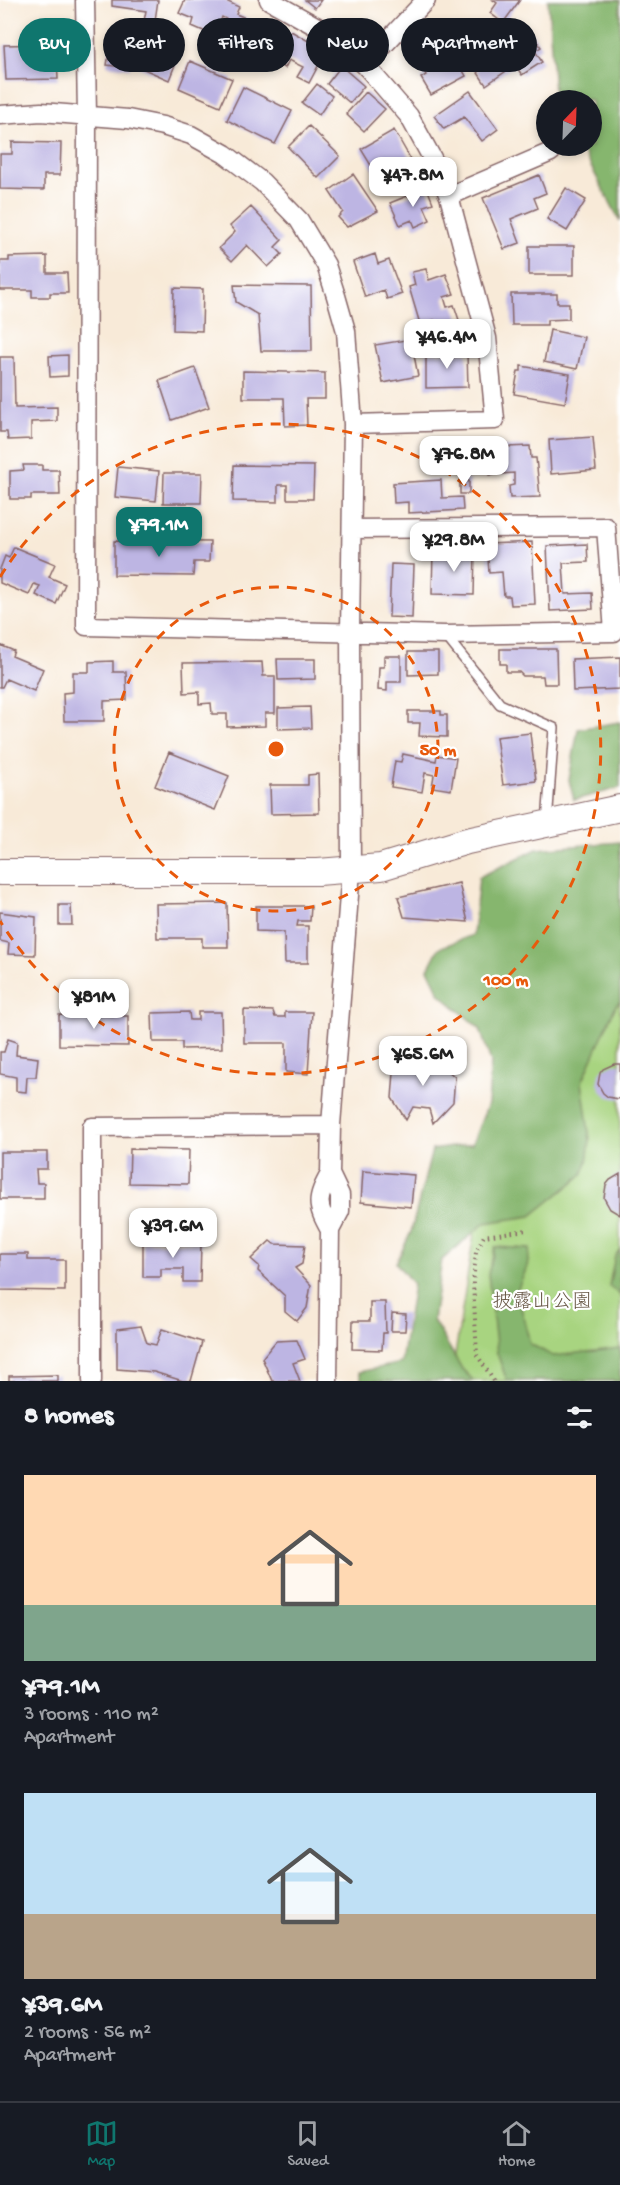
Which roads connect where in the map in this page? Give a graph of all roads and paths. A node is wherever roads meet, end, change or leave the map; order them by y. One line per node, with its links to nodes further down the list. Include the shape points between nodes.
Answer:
1 (85, 0): 8 (street)
2 (269, 0): 4 (street)
3 (426, 0): 5 (street)
4 (306, 21)
5 (389, 39)
6 (372, 72): 10 (street, via 409,116)
7 (0, 115): 8 (street)
8 (87, 115): 11 (street, via 128,119 190,135 225,154 262,182 299,220 326,265 346,331); 13 (street, via 86,626)
9 (542, 156): 10 (street)
10 (449, 196): 11 (street, via 487,338 495,420)
11 (353, 424): 12 (street)
12 (352, 529): 13 (street); 14 (street, via 606,527 615,632)
13 (350, 632): 14 (street); 17 (street)
14 (444, 635): 16 (lane, via 500,704 554,728)
15 (620, 808): 16 (street)
16 (547, 824): 17 (street, via 467,841 381,867)
17 (351, 870): 18 (street); 19 (street)
18 (0, 872)
19 (331, 1125): 21 (street, via 92,1127); 22 (street, via 330,1174 320,1193 319,1210 330,1230)
20 (527, 1230): 23 (path, via 484,1236 476,1252 473,1283 477,1355)
21 (92, 1381)
22 (328, 1381)
23 (494, 1381)

